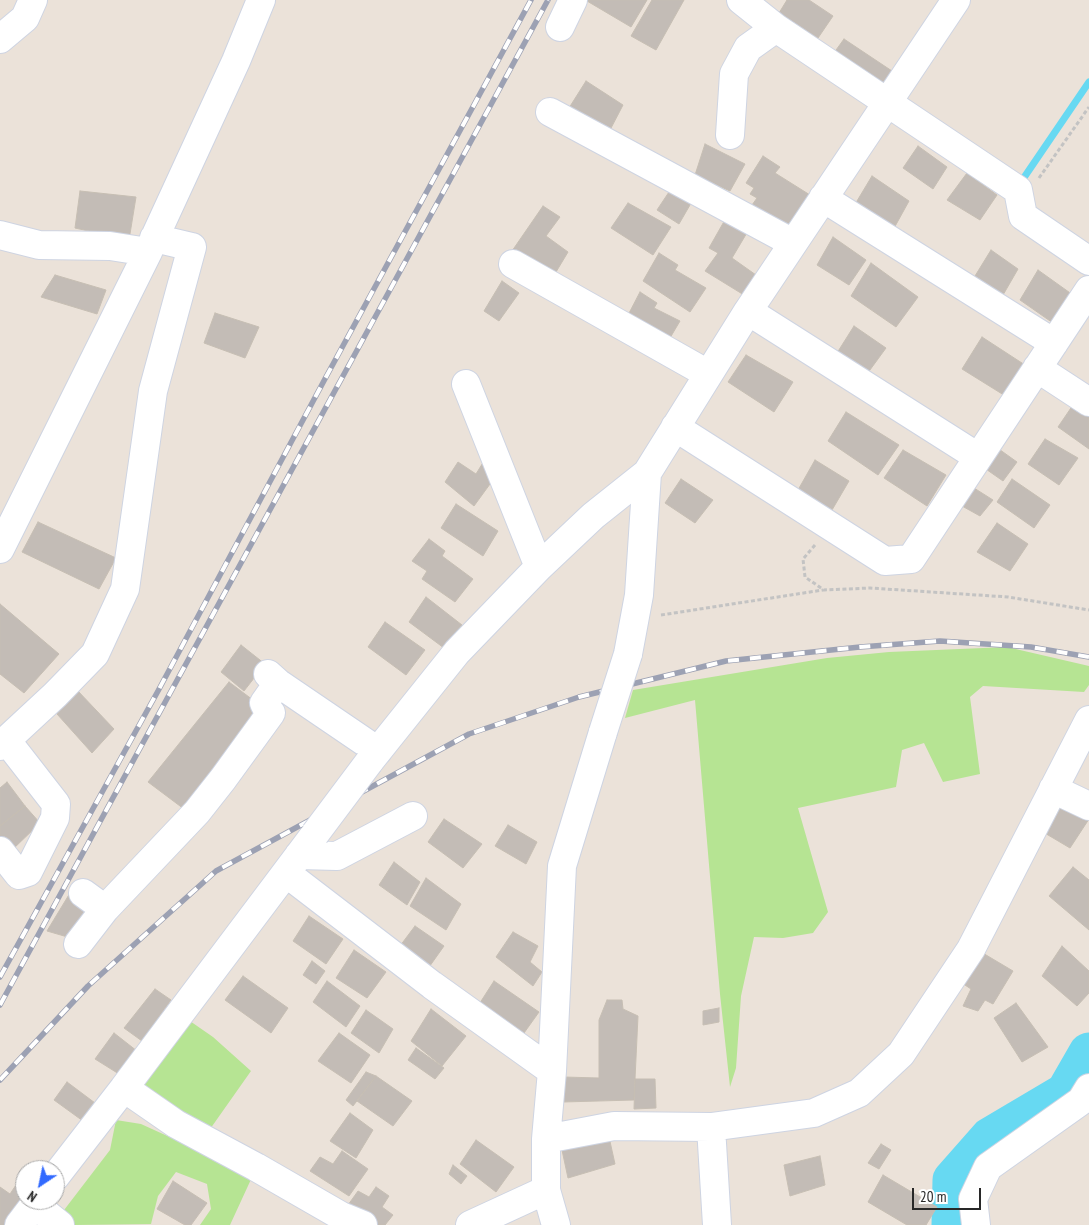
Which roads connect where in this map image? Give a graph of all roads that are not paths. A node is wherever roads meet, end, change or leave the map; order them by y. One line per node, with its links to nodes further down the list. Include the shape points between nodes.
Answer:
1 (33, 0): 8 (street, via 25,18)
2 (261, 0): 15 (street)
3 (573, 0): 6 (street)
4 (956, 0): 9 (street)
5 (746, 2): 7 (street)
6 (560, 27)
7 (776, 28): 9 (street); 11 (street, via 748,48 734,74)
8 (0, 39)
9 (888, 101): 12 (street); 16 (street, via 1018,190 1023,216)
10 (550, 112): 14 (street)
11 (730, 135)
12 (823, 198): 14 (street); 20 (street)
13 (0, 235): 15 (street, via 39,245)
14 (793, 243): 19 (street)
15 (151, 245): 28 (street); 31 (street, via 192,247 153,391 125,589 95,654)
16 (1089, 261)
17 (513, 264): 22 (street)
18 (1089, 290): 20 (street)
19 (748, 311): 22 (street); 26 (street)
20 (1054, 343): 21 (street)
21 (1037, 368): 24 (street); 26 (street)
22 (708, 374): 25 (street)
23 (466, 384): 29 (street)
24 (1089, 402)
25 (674, 427): 26 (street, via 885,561 911,559); 27 (street)
26 (978, 457)
27 (647, 473): 29 (street, via 593,516); 41 (street, bridge, via 639,595 628,654 562,866)
28 (0, 549)
29 (540, 567): 32 (street, via 457,652)
30 (1089, 720): 33 (street)
31 (4, 743): 36 (street, via 56,804 56,818 28,872 19,875)
32 (373, 757): 37 (street, bridge); 39 (street, via 273,678 264,703 271,714 191,819)
33 (1053, 789): 34 (street); 44 (street, via 971,949 901,1054 859,1093 814,1113)
34 (1089, 806)
35 (413, 816): 37 (street, via 337,856)
36 (0, 851)
37 (300, 854): 41 (street, via 432,985); 42 (street)
38 (83, 893): 39 (street)
39 (105, 909): 40 (street)
40 (78, 944)
41 (552, 1072): 45 (street)
42 (124, 1088): 46 (street); 50 (street, via 176,1124 341,1216)
43 (1089, 1088): 54 (street, via 1081,1101 988,1167 973,1199)
44 (712, 1127): 45 (street, via 614,1126); 53 (street)
45 (546, 1139): 47 (street)
46 (65, 1164)
47 (546, 1190): 51 (street); 52 (street)
48 (30, 1210): 49 (street)
49 (60, 1225)
50 (363, 1225)
51 (470, 1225)
52 (556, 1225)
53 (717, 1225)
54 (976, 1225)

